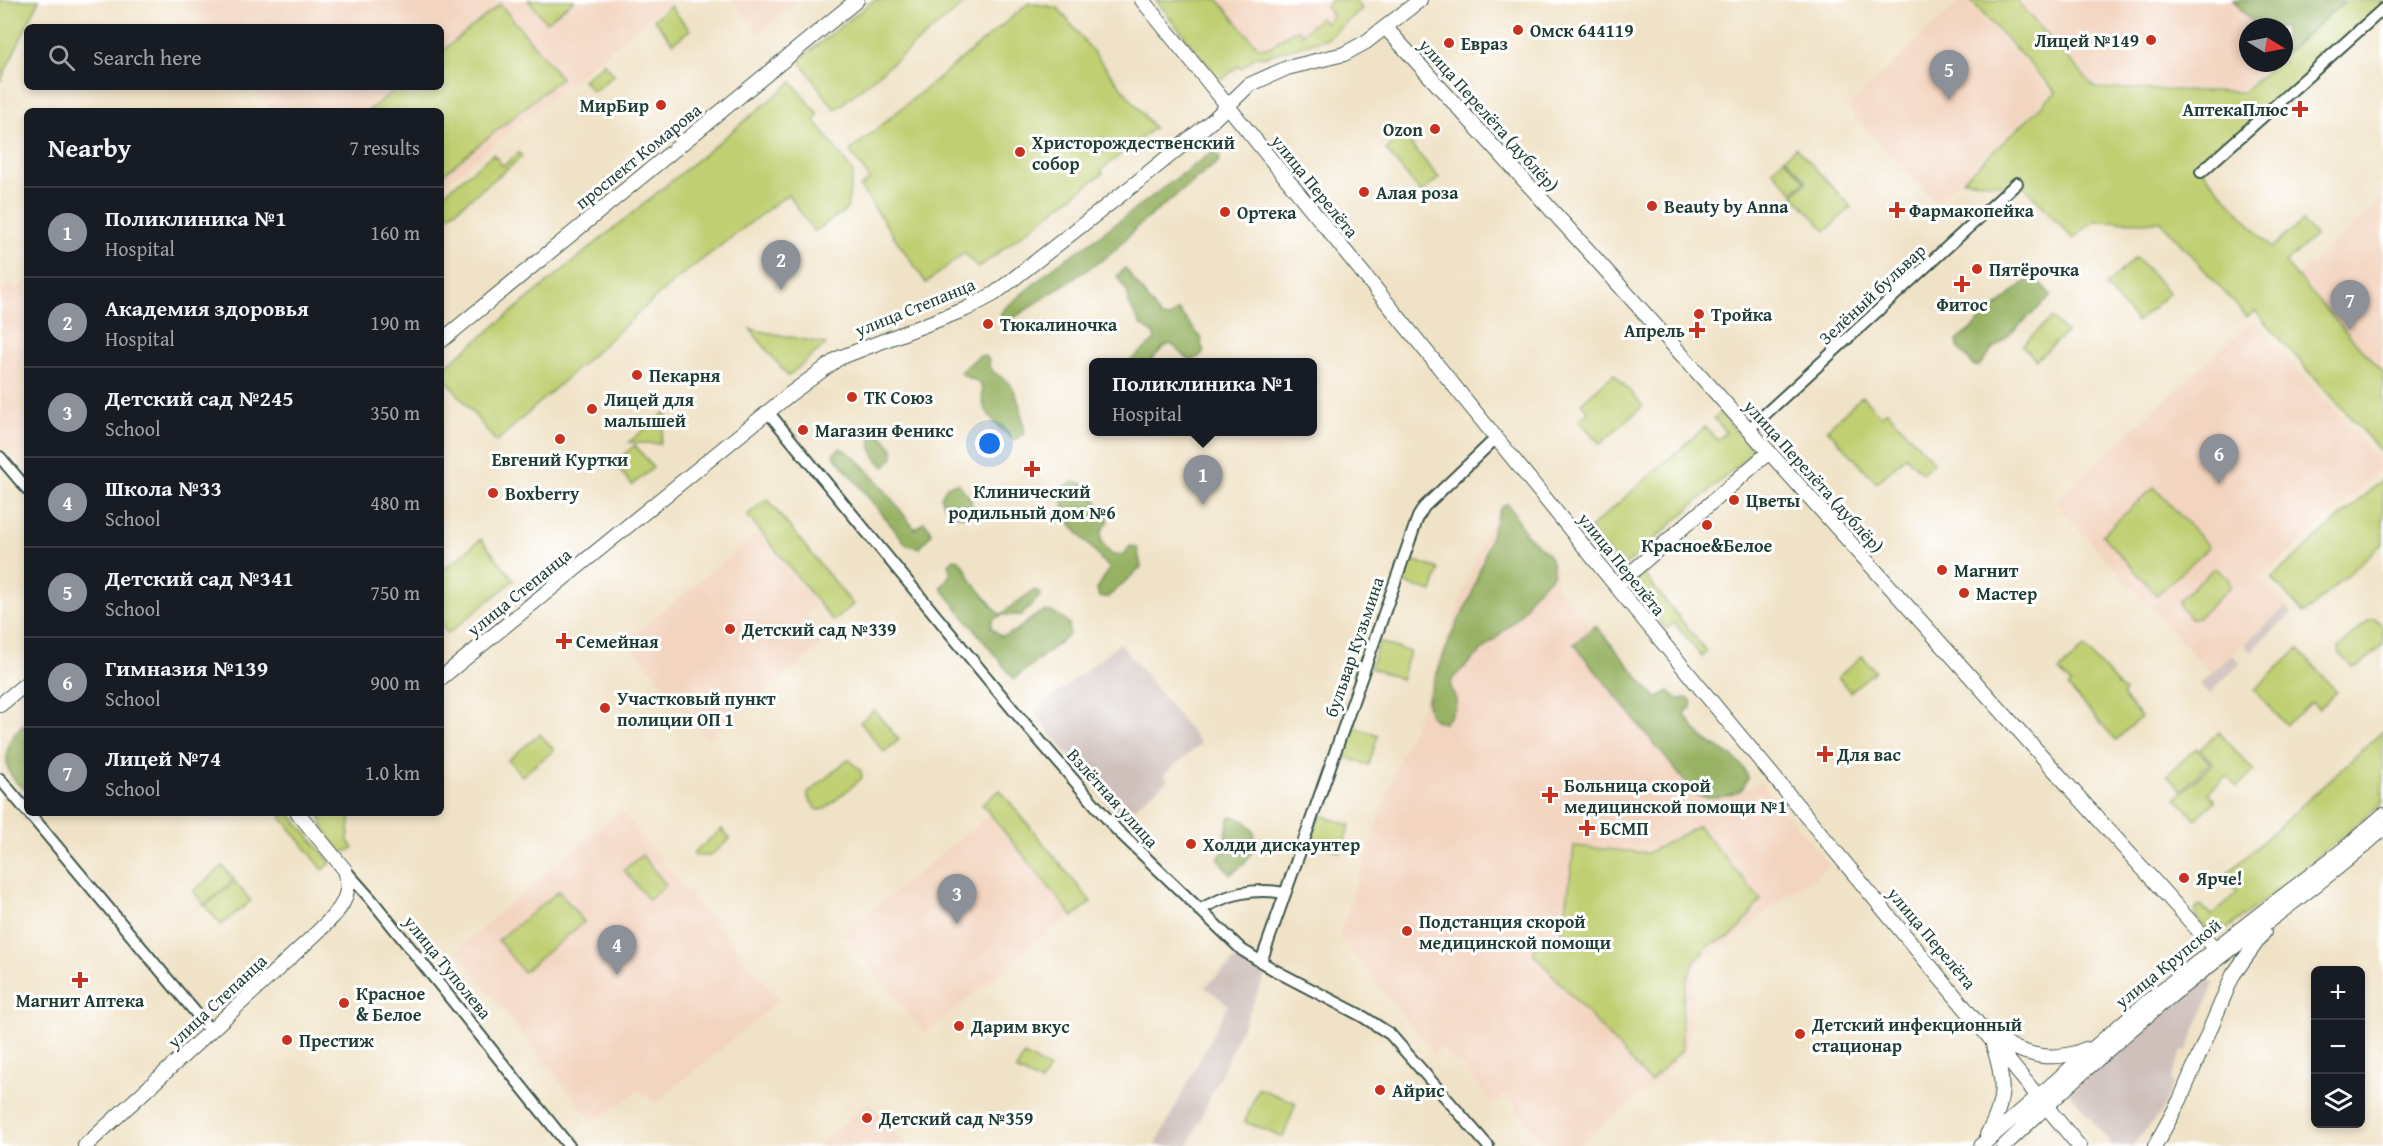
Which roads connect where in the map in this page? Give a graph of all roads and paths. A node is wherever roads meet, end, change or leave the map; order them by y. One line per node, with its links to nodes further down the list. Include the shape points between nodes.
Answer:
1 (858, 0): 9 (street, проспект Комарова)
2 (1142, 0): 6 (street, улица Перелёта)
3 (1420, 0): 5 (street, улица Степанца)
4 (2383, 9): 7 (street)
5 (1385, 27): 6 (street, улица Степанца, via 1344,54 1264,77); 11 (street, улица Перелёта (дублёр))
6 (1226, 106): 10 (street, улица Степанца, via 1136,183 994,294 966,309 839,358); 12 (street, улица Перелёта)
7 (2201, 172)
8 (2017, 183): 11 (street, Зелёный бульвар)
9 (444, 339)
10 (768, 412): 17 (street, улица Степанца); 33 (street, Взлётная улица, via 1095,805)
11 (1749, 429): 13 (street, улица Перелёта (дублёр))
12 (1496, 438): 16 (street, улица Перелёта); 29 (street, бульвар Кузьмина, via 1424,507 1418,518)
13 (1770, 452): 16 (street); 34 (street, улица Перелёта (дублёр))
14 (0, 457): 15 (street)
15 (24, 485)
16 (1616, 586): 36 (street, улица Перелёта)
17 (444, 676)
18 (24, 685): 19 (street)
19 (0, 705)
20 (0, 779): 21 (street)
21 (24, 807)
22 (2383, 815): 34 (street, улица Крупской)
23 (31, 816): 37 (street)
24 (300, 816): 27 (street, улица Туполева)
25 (311, 816): 27 (street)
26 (2383, 829): 32 (street, улица Крупской)
27 (313, 831): 28 (street, улица Туполева)
28 (345, 870): 30 (street, улица Туполева); 31 (street)
29 (1285, 893): 33 (street, via 1234,893); 35 (street, бульвар Кузьмина)
30 (370, 898): 31 (street, via 357,895); 43 (street, улица Туполева)
31 (345, 901): 37 (street, улица Степанца)
32 (2294, 903): 40 (street, улица Крупской, via 2166,1000); 47 (street, via 2262,933 2233,975 2180,1100)
33 (1199, 910): 35 (street, Взлётная улица, via 1236,945)
34 (2215, 949): 38 (street, улица Крупской)
35 (1261, 962): 44 (street, Взлётная улица, via 1390,1034)
36 (1985, 1030): 38 (street, via 2014,1047 2046,1057 2072,1055); 39 (street, улица Перелёта); 41 (street, via 1999,1062 2003,1096 1998,1116)
37 (211, 1031): 42 (street, улица Степанца)
38 (2099, 1042): 39 (street, улица Крупской)
39 (2038, 1095): 40 (street, улица Перелёта); 41 (street, улица Крупской)
40 (2047, 1107): 45 (street, улица Крупской); 46 (street, улица Перелёта)
41 (1981, 1145)
42 (86, 1146)
43 (568, 1146)
44 (1488, 1146)
45 (2004, 1146)
46 (2079, 1146)
47 (2155, 1146)

